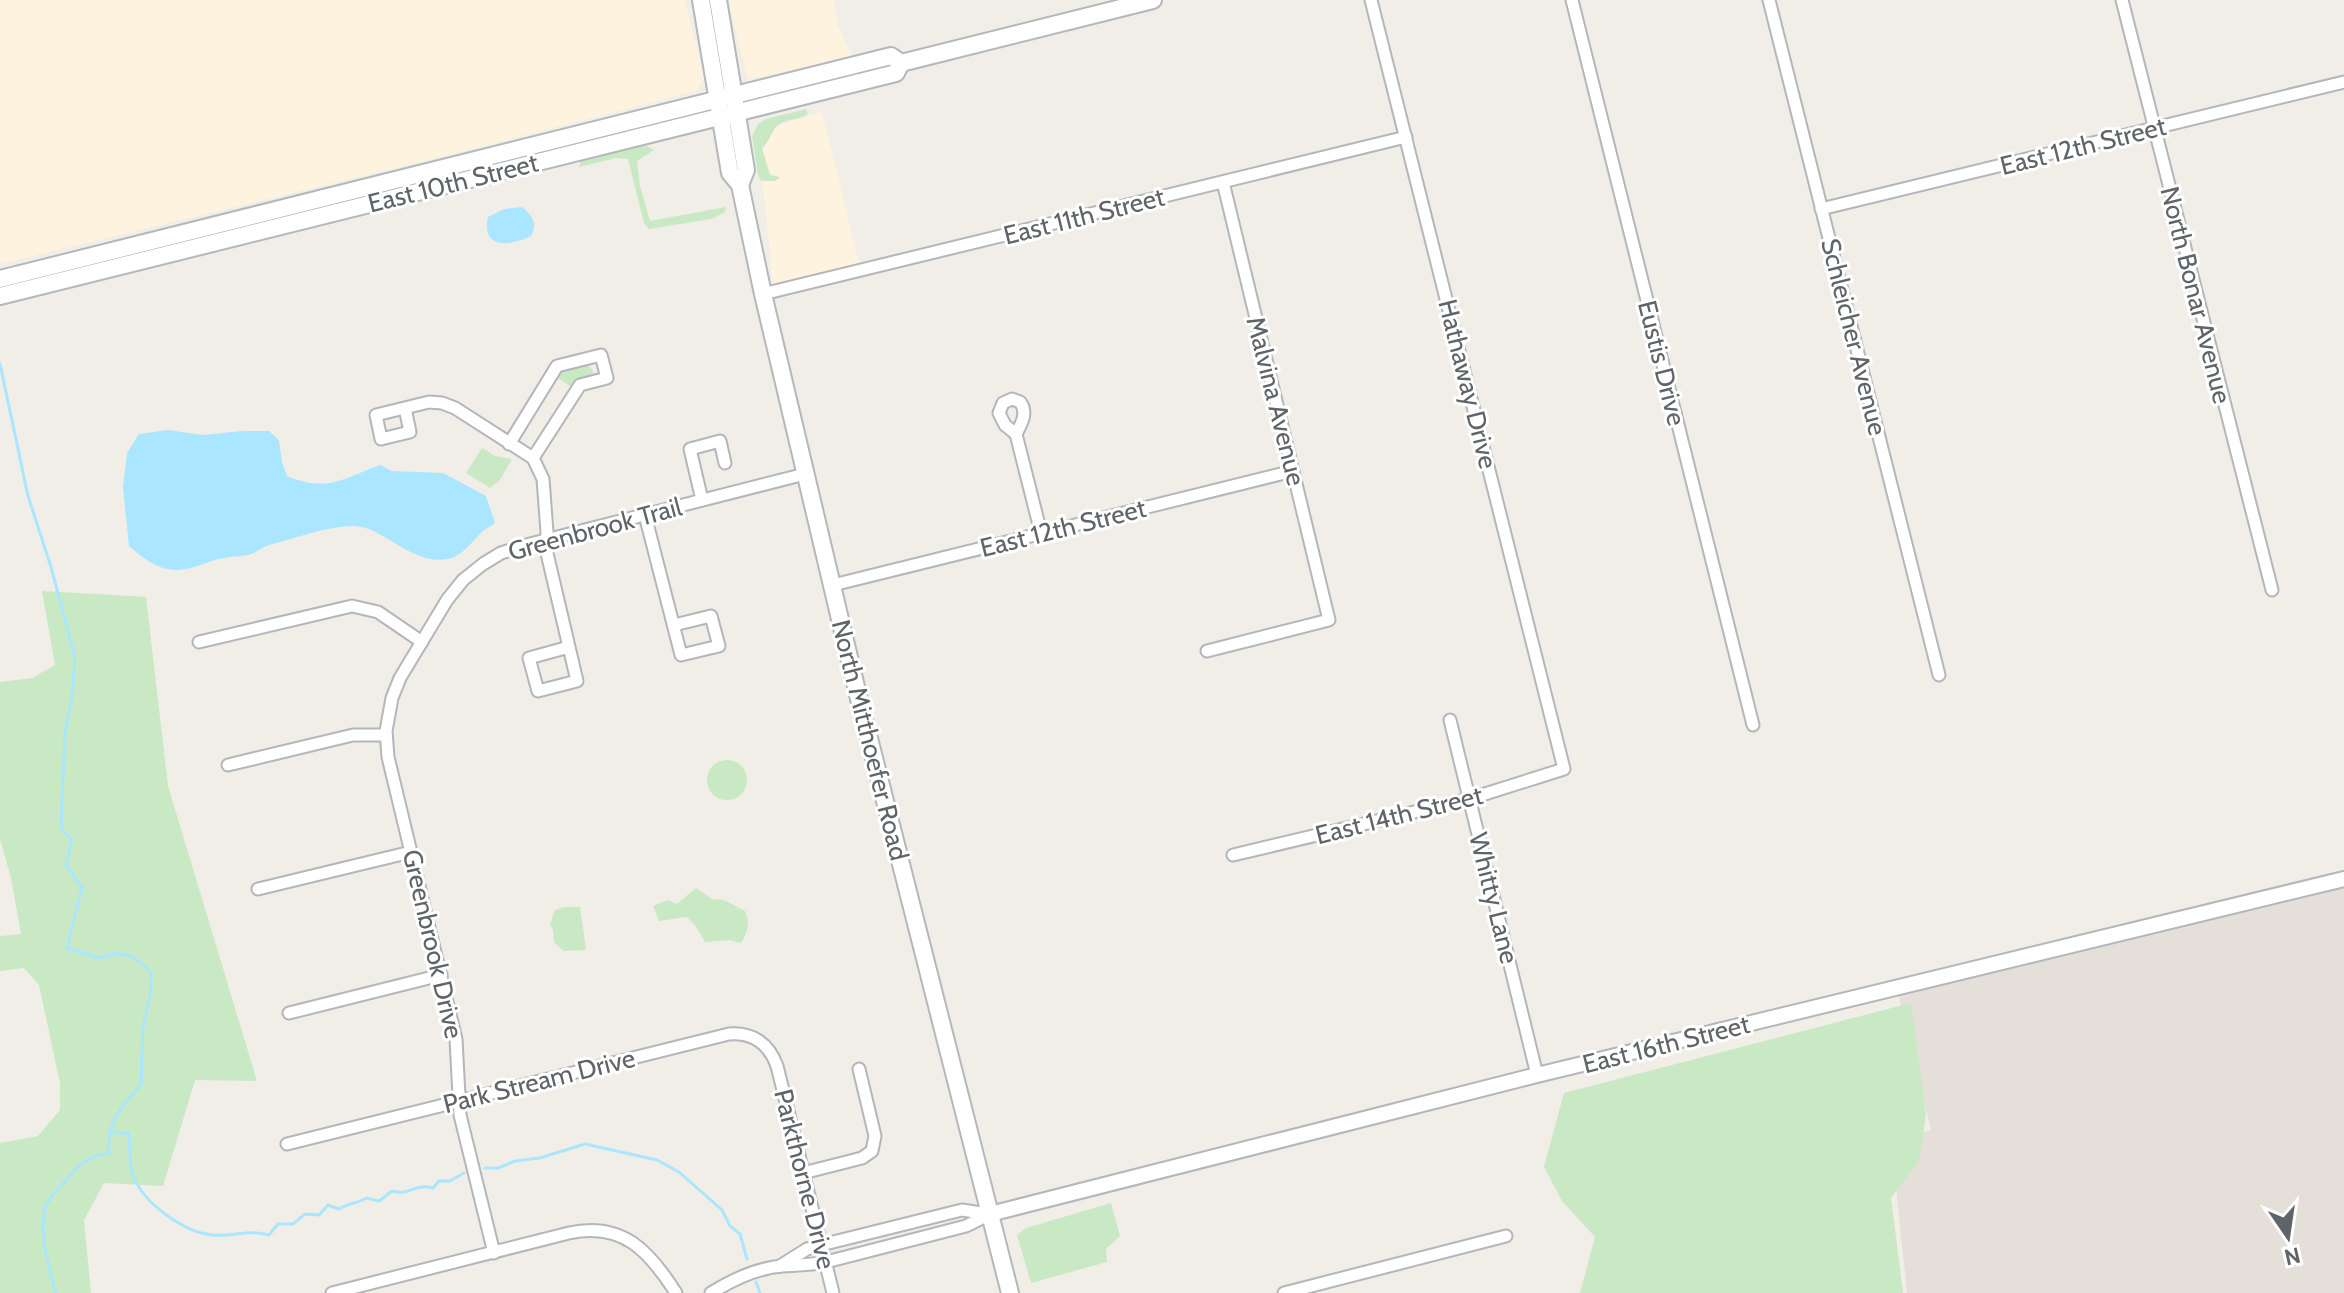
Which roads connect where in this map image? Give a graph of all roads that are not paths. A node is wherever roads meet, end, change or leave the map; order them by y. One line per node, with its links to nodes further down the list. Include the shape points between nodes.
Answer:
1 (701, 0): 9 (main road, North Mitthoefer Road)
2 (718, 0): 9 (main road, North Mitthoefer Road)
3 (1153, 0): 9 (main road, East 10th Street, via 901,63 891,56)
4 (1371, 0): 11 (street, Hathaway Drive)
5 (1572, 0): 37 (street, Eustis Drive)
6 (1769, 0): 13 (street, Schleicher Avenue)
7 (2122, 0): 10 (street, North Bonar Avenue)
8 (2344, 82): 10 (street, East 12th Street)
9 (727, 106): 14 (main road, East 10th Street); 15 (main road, North Mitthoefer Road, via 730,173 740,185); 16 (main road, East 10th Street)
10 (2154, 128): 13 (street, East 12th Street); 29 (street, North Bonar Avenue)
11 (1406, 137): 12 (street, East 11th Street); 40 (street, Hathaway Drive)
12 (1223, 182): 15 (street, East 11th Street); 22 (street, Malvina Avenue)
13 (1821, 209): 35 (street, Schleicher Avenue)
14 (0, 279)
15 (763, 294): 23 (main road, North Mitthoefer Road)
16 (0, 296)
17 (405, 408): 19 (street, via 429,402 449,405)
18 (1016, 434): 26 (street)
19 (509, 444): 20 (street); 20 (street, via 557,366 601,355 607,378 580,385)
20 (533, 458): 27 (street, via 543,479)
21 (725, 463): 24 (street, via 720,441 690,449)
22 (1293, 471): 26 (street, East 12th Street); 34 (street, Malvina Avenue, via 1329,620)
23 (805, 474): 24 (street, Greenbrook Trail); 28 (main road, North Mitthoefer Road)
24 (702, 500): 25 (street, Greenbrook Trail)
25 (645, 515): 27 (street, Greenbrook Trail); 30 (street)
26 (1041, 533): 28 (street, East 12th Street)
27 (546, 539): 32 (street, Greenbrook Trail, via 501,553 476,569 449,597); 33 (street)
28 (833, 585): 54 (main road, North Mitthoefer Road)
29 (2272, 590)
30 (674, 625): 30 (street, via 681,655 719,646 711,616)
31 (199, 642): 32 (street, via 352,606 378,612)
32 (422, 642): 38 (street, Greenbrook Drive, via 395,690)
33 (569, 647): 33 (street, via 577,681 538,691 529,658)
34 (1207, 651)
35 (1939, 675)
36 (1450, 720): 41 (street, Whitty Lane)
37 (1753, 725)
38 (386, 735): 39 (street, via 353,735); 42 (street, Greenbrook Drive)
39 (228, 765)
40 (1564, 769): 41 (street, East 14th Street)
41 (1469, 799): 43 (street, East 14th Street); 50 (street, Whitty Lane)
42 (411, 852): 45 (street); 46 (street, Greenbrook Drive)
43 (1233, 855)
44 (2344, 879): 50 (street, East 16th Street)
45 (258, 889)
46 (441, 975): 47 (street); 51 (street, Greenbrook Drive, via 458,1047)
47 (289, 1013)
48 (777, 1066): 51 (street, Park Stream Drive, via 755,1038 729,1034); 53 (street, Parkthorne Drive)
49 (859, 1069): 53 (street, via 874,1147 862,1158)
50 (1537, 1075): 54 (street, East 16th Street)
51 (459, 1101): 52 (street, Park Stream Drive); 57 (street, Greenbrook Drive)
52 (287, 1144)
53 (803, 1173): 56 (street, Parkthorne Drive)
54 (990, 1214): 56 (street, via 962,1210); 58 (street, via 966,1226); 64 (main road, North Mitthoefer Road)
55 (1506, 1236): 65 (street)
56 (821, 1245): 58 (street, Parkthorne Drive); 59 (street)
57 (494, 1253): 60 (street); 61 (street, via 578,1231 608,1233 647,1253)
58 (826, 1262): 59 (street); 63 (street, Parkthorne Drive)
59 (779, 1266): 62 (street)
60 (332, 1293)
61 (676, 1293)
62 (711, 1293)
63 (833, 1293)
64 (1010, 1293)
65 (1284, 1293)

